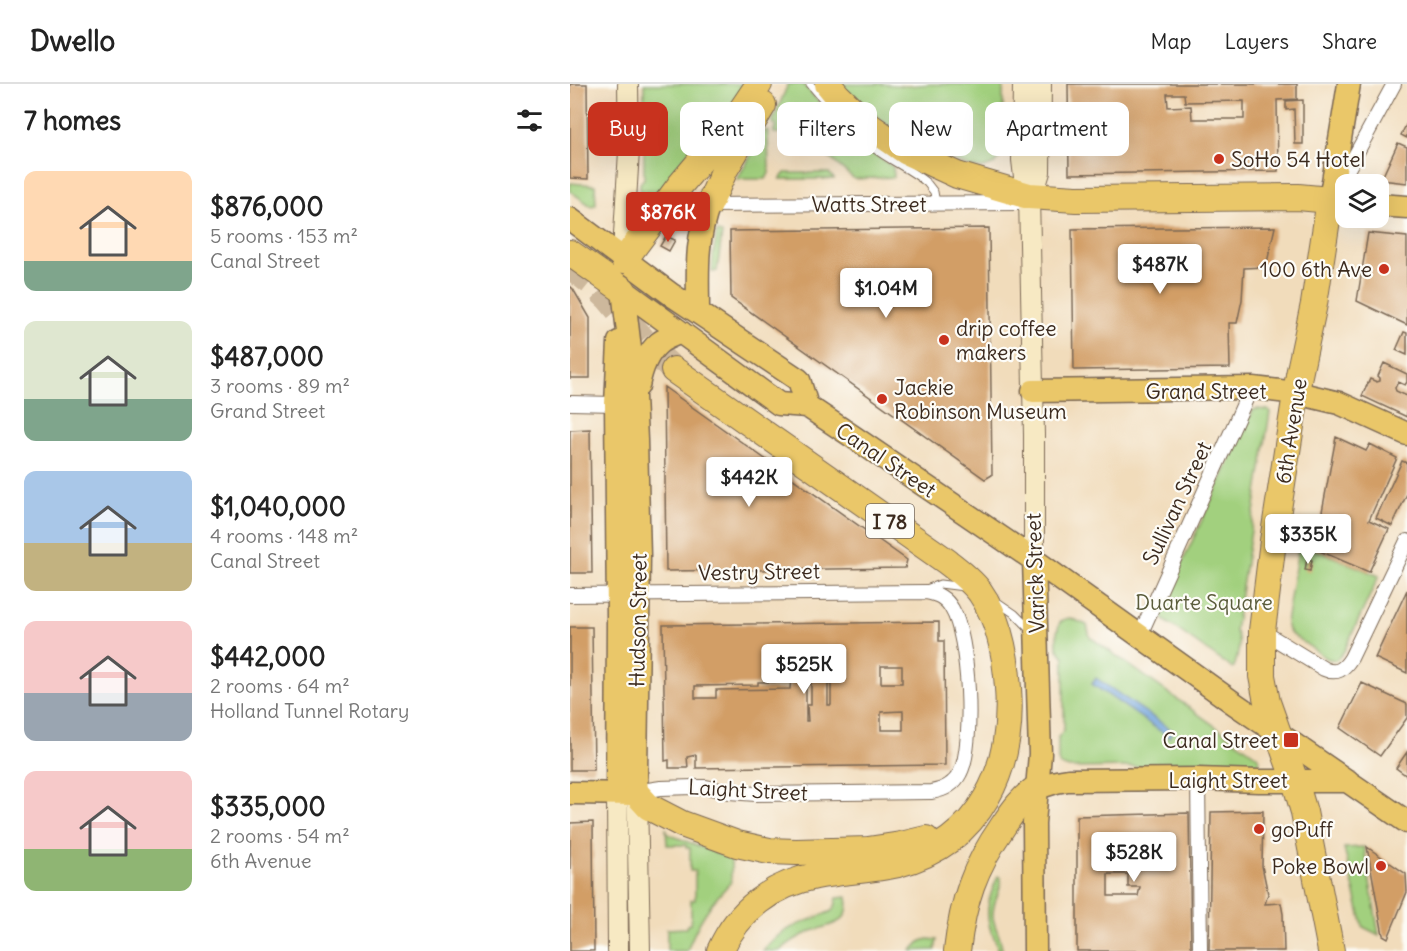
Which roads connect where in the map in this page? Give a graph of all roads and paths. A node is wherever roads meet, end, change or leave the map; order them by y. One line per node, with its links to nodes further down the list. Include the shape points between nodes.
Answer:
1 (628, 84): 21 (main road, Hudson Street)
2 (759, 84): 21 (highway)
3 (771, 84): 15 (highway, via 762,107 724,169)
4 (810, 84): 14 (lane, via 858,136 927,183)
5 (828, 84): 12 (highway, via 868,125 907,152 957,175)
6 (1023, 84): 12 (main road, Varick Street, via 1022,160)
7 (1041, 84): 12 (main road, Varick Street, via 1039,178)
8 (1349, 84): 10 (main road, 6th Avenue)
9 (1394, 84): 11 (street)
10 (1341, 174)
11 (1347, 174)
12 (1029, 200): 13 (highway, Watts Street, via 1298,197); 14 (street, Watts Street); 27 (main road, Varick Street)
13 (1335, 201)
14 (936, 204): 15 (street, Watts Street)
15 (709, 205): 23 (main road, via 698,250)
16 (1389, 206): 17 (main road)
17 (1407, 207)
18 (1335, 214): 28 (highway, 6th Avenue)
19 (570, 219): 21 (main road)
20 (570, 253): 22 (highway, Canal Street)
21 (624, 260): 22 (main road, Hudson Street); 23 (main road)
22 (623, 290): 24 (main road, Canal Street); 30 (main road, Hudson Street, via 617,374)
23 (698, 310): 31 (main road, via 799,380)
24 (681, 332): 30 (main road, via 650,353); 31 (main road, Canal Street, via 779,404)
25 (675, 370): 35 (highway, I 78, via 946,561)
26 (1251, 388): 27 (main road, Grand Street); 28 (main road, Grand Street); 40 (street, Sullivan Street)
27 (1033, 392): 34 (main road, Varick Street)
28 (1297, 393): 32 (main road, Grand Street, via 1339,403); 39 (highway, 6th Avenue)
29 (570, 403): 30 (street)
30 (626, 404): 37 (main road, Hudson Street)
31 (807, 406): 34 (main road, Canal Street)
32 (1407, 434)
33 (1407, 541): 39 (street, via 1342,670 1323,669)
34 (1034, 560): 40 (main road, Canal Street); 41 (main road, Varick Street)
35 (979, 591): 36 (lane, via 940,584); 41 (lane, via 1016,614); 51 (highway, I 78, via 1000,639 1009,702 1004,752 995,782)
36 (917, 592): 37 (street, Vestry Street); 43 (street, Vestry Street, via 935,593 946,601 955,613 961,634 968,741)
37 (628, 595): 38 (street, Vestry Street); 49 (main road, Hudson Street, via 636,774)
38 (570, 596)
39 (1262, 631): 42 (highway, 6th Avenue, via 1262,676)
40 (1140, 635): 42 (main road, Canal Street)
41 (1037, 637): 47 (main road, Varick Street)
42 (1277, 732): 45 (highway, 6th Avenue); 46 (main road, Canal Street)
43 (957, 778): 49 (street, Laight Street, via 947,788 931,792 756,794 694,786)
44 (1198, 779): 45 (main road, Laight Street); 47 (main road, Laight Street, via 1063,780); 57 (street)
45 (1295, 781): 46 (main road, Laight Street); 58 (highway, 6th Avenue)
46 (1348, 781): 50 (main road, Canal Street)
47 (1037, 788): 55 (highway, via 1016,807 978,867 965,903); 56 (main road, Varick Street)
48 (570, 793): 49 (main road, Laight Street)
49 (627, 794): 51 (highway, via 682,824 769,851 884,848 935,836); 52 (main road, Hudson Street); 53 (main road, Hudson Street)
50 (1407, 822)
51 (968, 823): 54 (highway, I 78, via 942,845 914,859 816,876 775,890 744,914)
52 (618, 951)
53 (640, 951)
54 (720, 951)
55 (957, 951)
56 (1035, 951)
57 (1200, 951)
58 (1330, 951)

